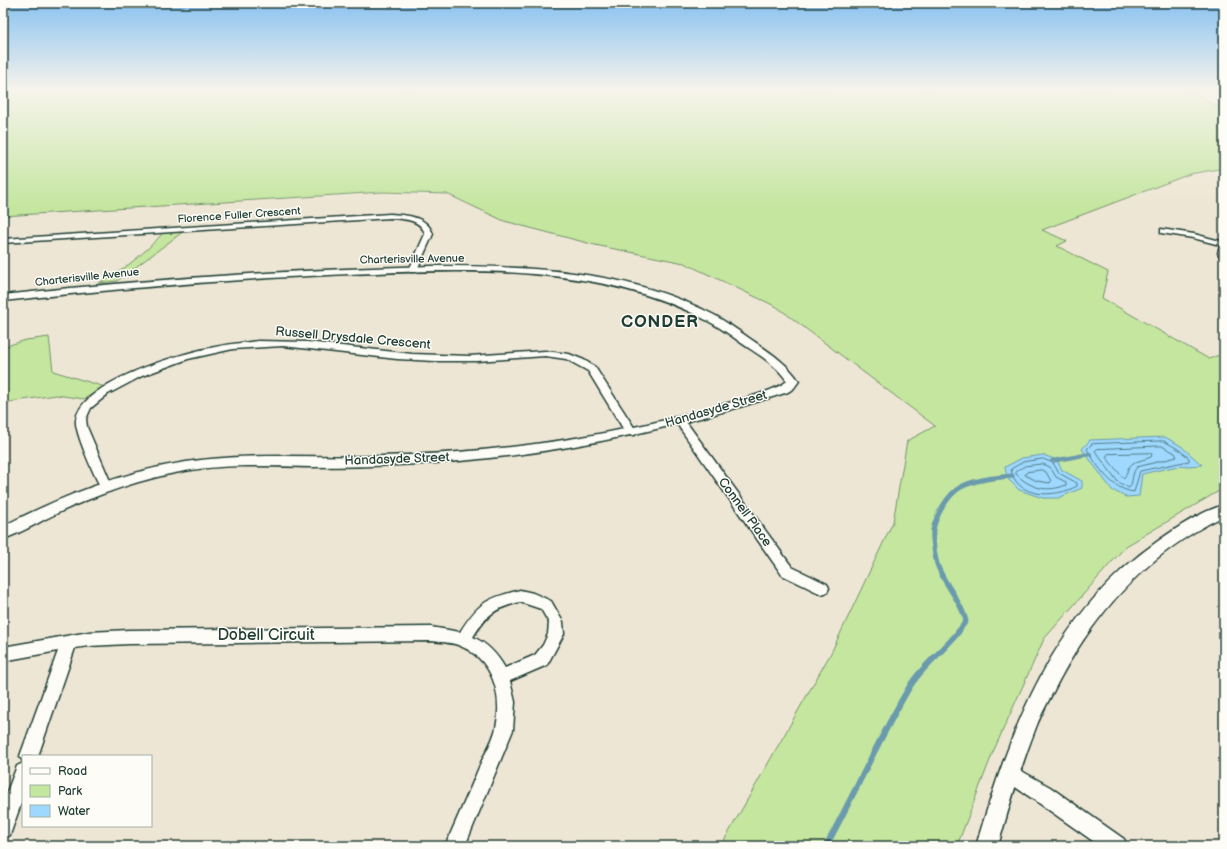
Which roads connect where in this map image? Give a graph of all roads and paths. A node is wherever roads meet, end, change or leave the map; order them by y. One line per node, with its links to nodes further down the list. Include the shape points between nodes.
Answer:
1 (1164, 231): 3 (street)
2 (3, 241): 5 (street, Florence Fuller Crescent, via 390,216 417,221 428,229)
3 (1224, 245): 4 (street)
4 (1224, 256)
5 (413, 270): 6 (street, Charterisville Avenue, via 224,278); 7 (street, Charterisville Avenue, via 547,273 632,288 701,313 757,348)
6 (3, 298)
7 (793, 381): 8 (street, Handasyde Street, via 784,389)
8 (680, 421): 9 (street, Handasyde Street); 13 (street, Connell Place, via 787,571)
9 (631, 432): 10 (street, Handasyde Street, via 565,445 458,457 383,461 251,460 211,463 170,470); 10 (street, Russell Drysdale Crescent, via 592,369 583,362 564,355 542,353 425,358 367,354 306,345 237,346 195,354 153,367 106,390 88,405 82,416 81,427)
10 (107, 488): 12 (street, Handasyde Street, via 64,503)
11 (1224, 510): 19 (street, via 1196,524 1152,552 1112,588 1074,636 1056,664 1023,732)
12 (3, 533)
13 (822, 588)
14 (463, 640): 15 (street, Dobell Circuit, via 452,636 415,634 129,637); 17 (street, Dobell Circuit, via 490,659); 17 (street, via 477,618 496,602 520,596 546,605 556,622 556,634 548,650 541,660)
15 (70, 642): 16 (street, Dobell Circuit); 18 (street)
16 (3, 654)
17 (502, 678): 22 (street, Dobell Circuit, via 506,690 507,716 504,730)
18 (29, 755)
19 (1009, 773): 23 (street); 24 (street)
20 (22, 775): 21 (street)
21 (3, 828)
22 (455, 846)
23 (986, 846)
24 (1117, 846)

